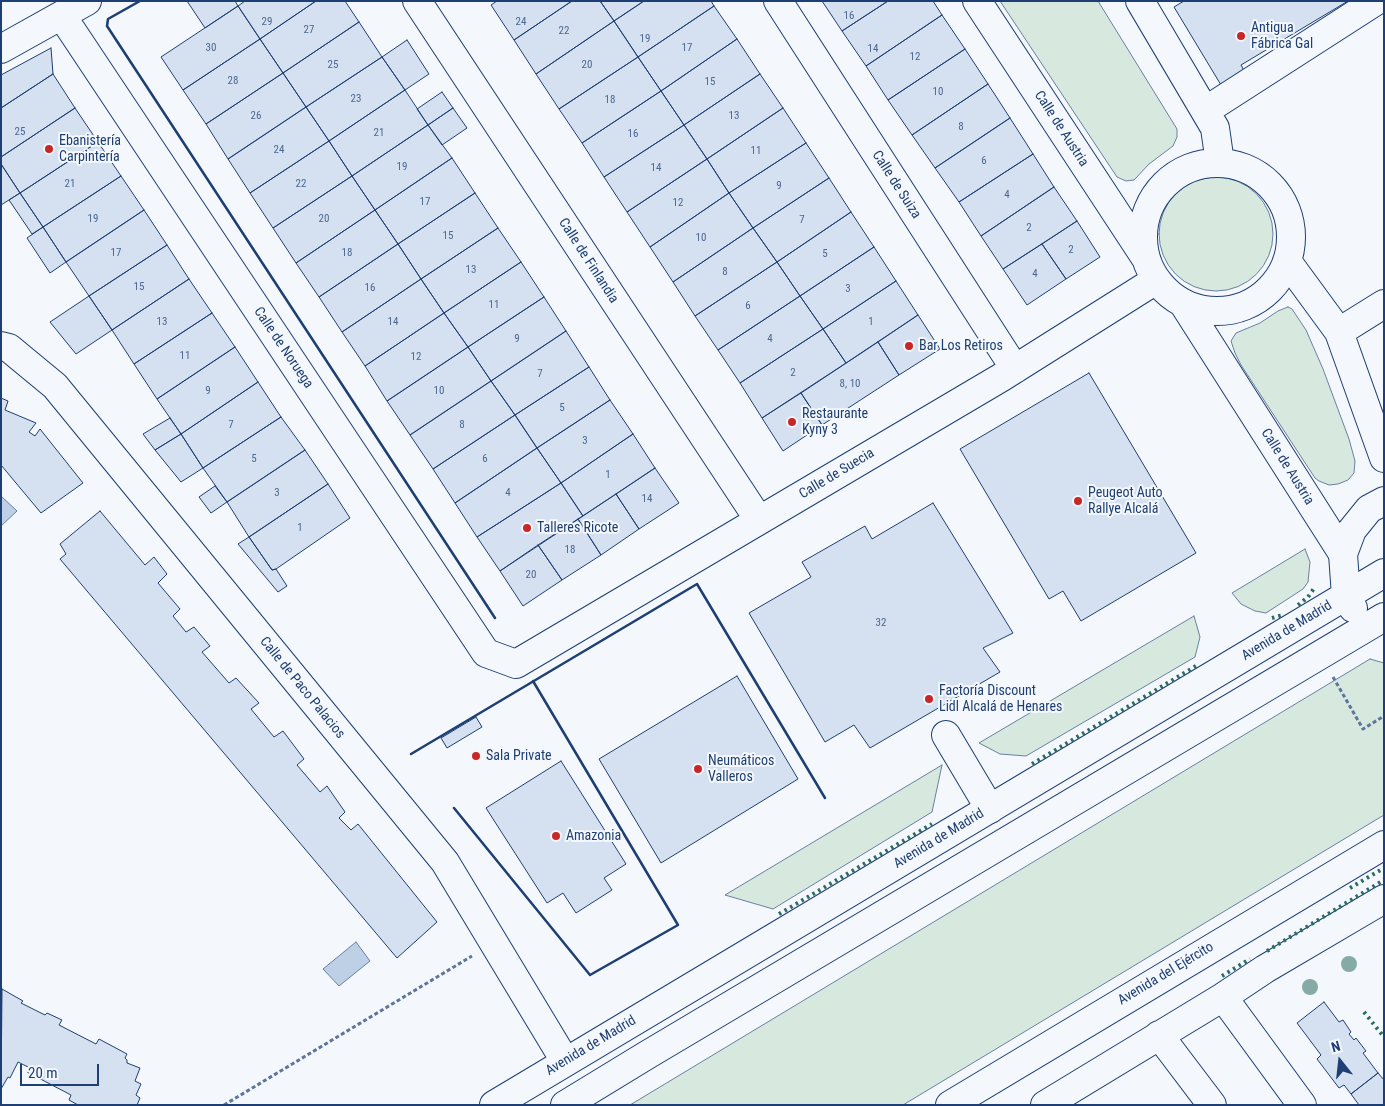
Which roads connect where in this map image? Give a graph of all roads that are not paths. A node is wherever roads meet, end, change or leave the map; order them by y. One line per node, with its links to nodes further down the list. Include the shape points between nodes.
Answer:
1 (87, 1): 7 (street)
2 (417, 1): 20 (street, Calle de Finlandia)
3 (778, 1): 17 (street, Calle de Suiza)
4 (977, 1): 12 (street, Calle de Austria)
5 (1140, 1): 9 (street)
6 (1376, 1): 9 (street)
7 (62, 16): 8 (street); 25 (street, Calle de Noruega, via 486,653)
8 (1, 49)
9 (1205, 111): 10 (street, via 1215,128)
10 (1220, 163): 11 (street, via 1242,167 1263,178 1278,195 1288,215 1291,238); 12 (street, via 1197,166 1176,175 1159,191 1147,211 1143,234)
11 (1287, 261): 13 (street, via 1275,283 1256,300 1233,310 1208,311); 15 (street)
12 (1150, 268): 13 (street, via 1168,293); 17 (street, Calle de Suecia)
13 (1183, 303): 21 (street, Calle de Austria)
14 (1384, 304): 15 (street)
15 (1339, 332): 18 (street)
16 (1, 346): 32 (street, Calle de Paco Palacios, via 9,348 55,386 445,862)
17 (1015, 369): 20 (street, Calle de Suecia)
18 (1384, 458)
19 (1384, 501): 21 (street, via 1369,510 1352,530)
20 (758, 520): 25 (street, Calle de Suecia)
21 (1343, 554): 23 (street)
22 (1384, 574): 23 (street, Avenida de Madrid)
23 (1346, 596): 24 (street); 27 (street, Avenida de Madrid)
24 (1378, 628): 35 (street, via 664,1044)
25 (516, 664)
26 (946, 735): 27 (street)
27 (990, 809): 32 (street, Avenida de Madrid)
28 (1384, 845): 36 (street, Avenida del Ejército)
29 (1384, 899): 30 (street)
30 (1223, 997): 31 (street); 38 (street)
31 (1159, 1035): 33 (street); 37 (street)
32 (565, 1061): 34 (street, Avenida de Madrid)
33 (1207, 1103)
34 (494, 1105)
35 (565, 1105)
36 (950, 1105)
37 (1045, 1105)
38 (1302, 1105)

